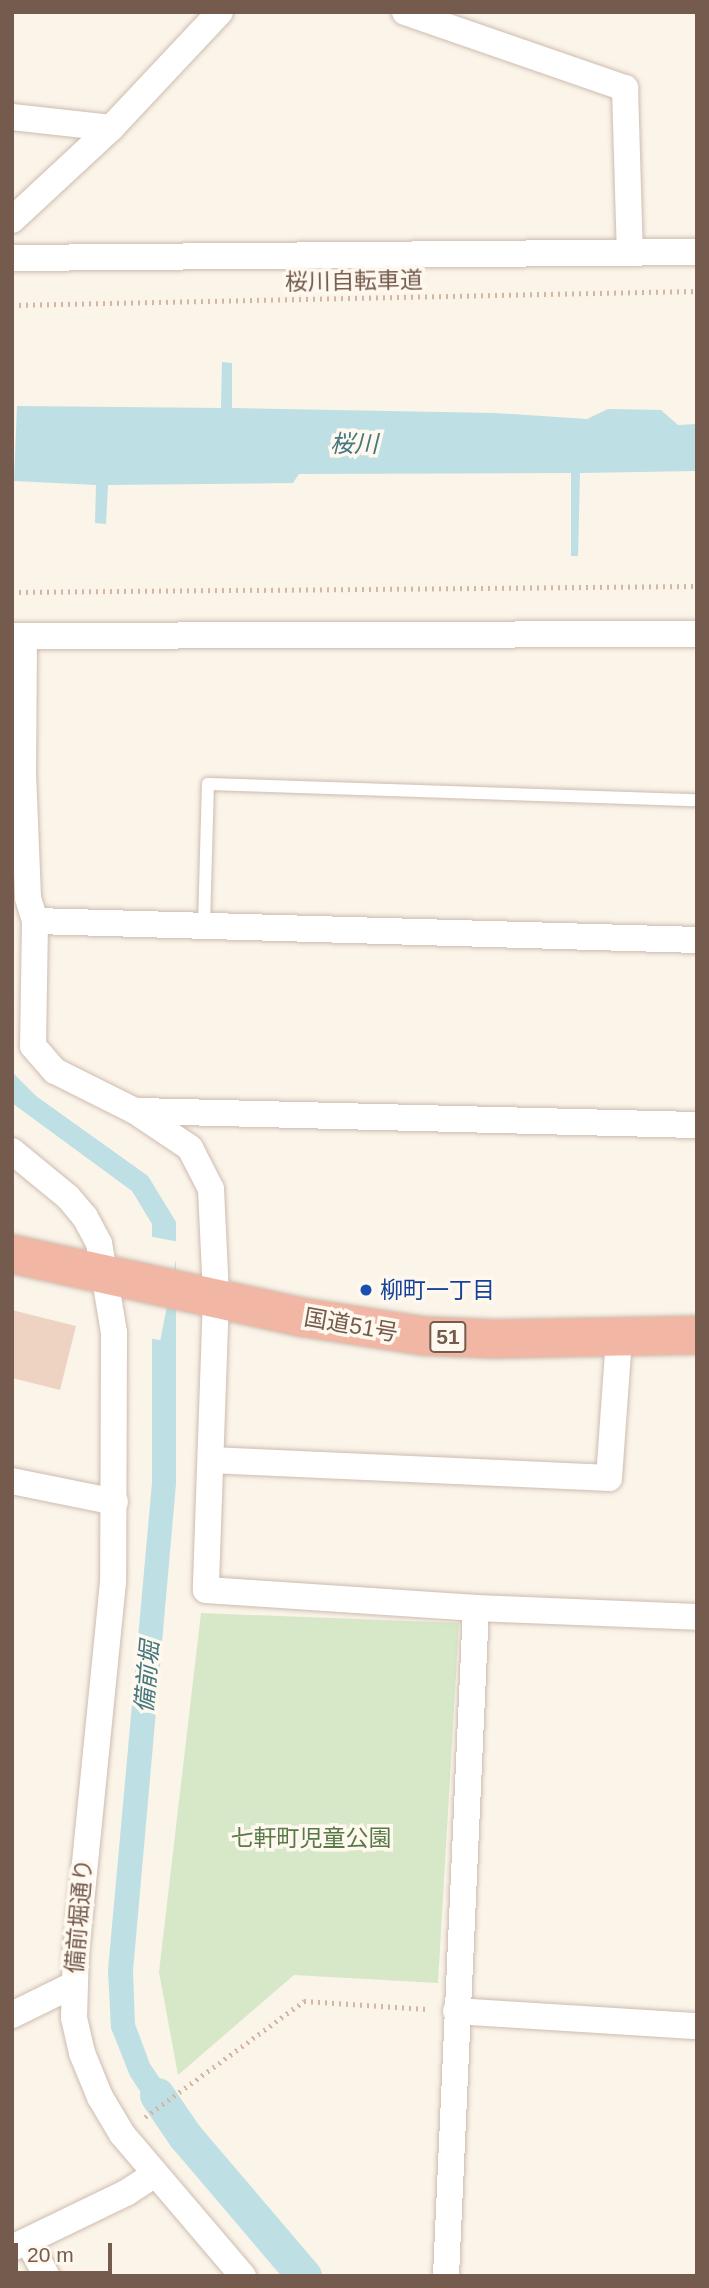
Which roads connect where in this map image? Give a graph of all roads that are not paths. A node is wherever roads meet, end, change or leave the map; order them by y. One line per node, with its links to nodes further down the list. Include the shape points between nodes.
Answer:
1 (219, 12): 4 (street)
2 (405, 12): 6 (street, via 625,88)
3 (12, 117): 4 (street)
4 (111, 128): 5 (street)
5 (12, 220)
6 (630, 252): 7 (street); 8 (street)
7 (697, 252)
8 (12, 258)
9 (697, 634): 10 (street)
10 (18, 636): 12 (street, via 28,898)
11 (697, 800): 13 (lane, via 208,784)
12 (35, 920): 13 (street); 15 (street, via 33,1046 55,1071)
13 (204, 925): 14 (street)
14 (697, 940)
15 (135, 1111): 16 (street); 20 (street, via 190,1148 211,1189)
16 (697, 1125)
17 (12, 1151): 19 (street, 備前堀通り, via 68,1197)
18 (12, 1254): 19 (highway, 国道51号 / 51)
19 (121, 1278): 20 (highway, 国道51号 / 51); 25 (street, 備前堀通り, via 114,1333)
20 (209, 1295): 22 (highway, 国道51号 / 51, via 424,1336); 23 (street)
21 (697, 1335): 22 (highway, 国道51号 / 51)
22 (619, 1338): 23 (street, via 609,1478)
23 (212, 1460): 26 (street, via 206,1591)
24 (12, 1481): 25 (street)
25 (116, 1502): 28 (street, 備前堀通り, via 113,1582)
26 (476, 1608): 27 (street); 29 (street)
27 (697, 1617)
28 (73, 1985): 30 (street); 32 (street, 備前堀通り, via 82,2053 100,2097 122,2134)
29 (456, 2011): 31 (street); 36 (street)
30 (12, 2015)
31 (697, 2026)
32 (155, 2174): 33 (street, via 126,2193); 35 (street, 備前堀通り)
33 (20, 2244): 34 (street)
34 (47, 2276)
35 (243, 2276)
36 (446, 2276)

